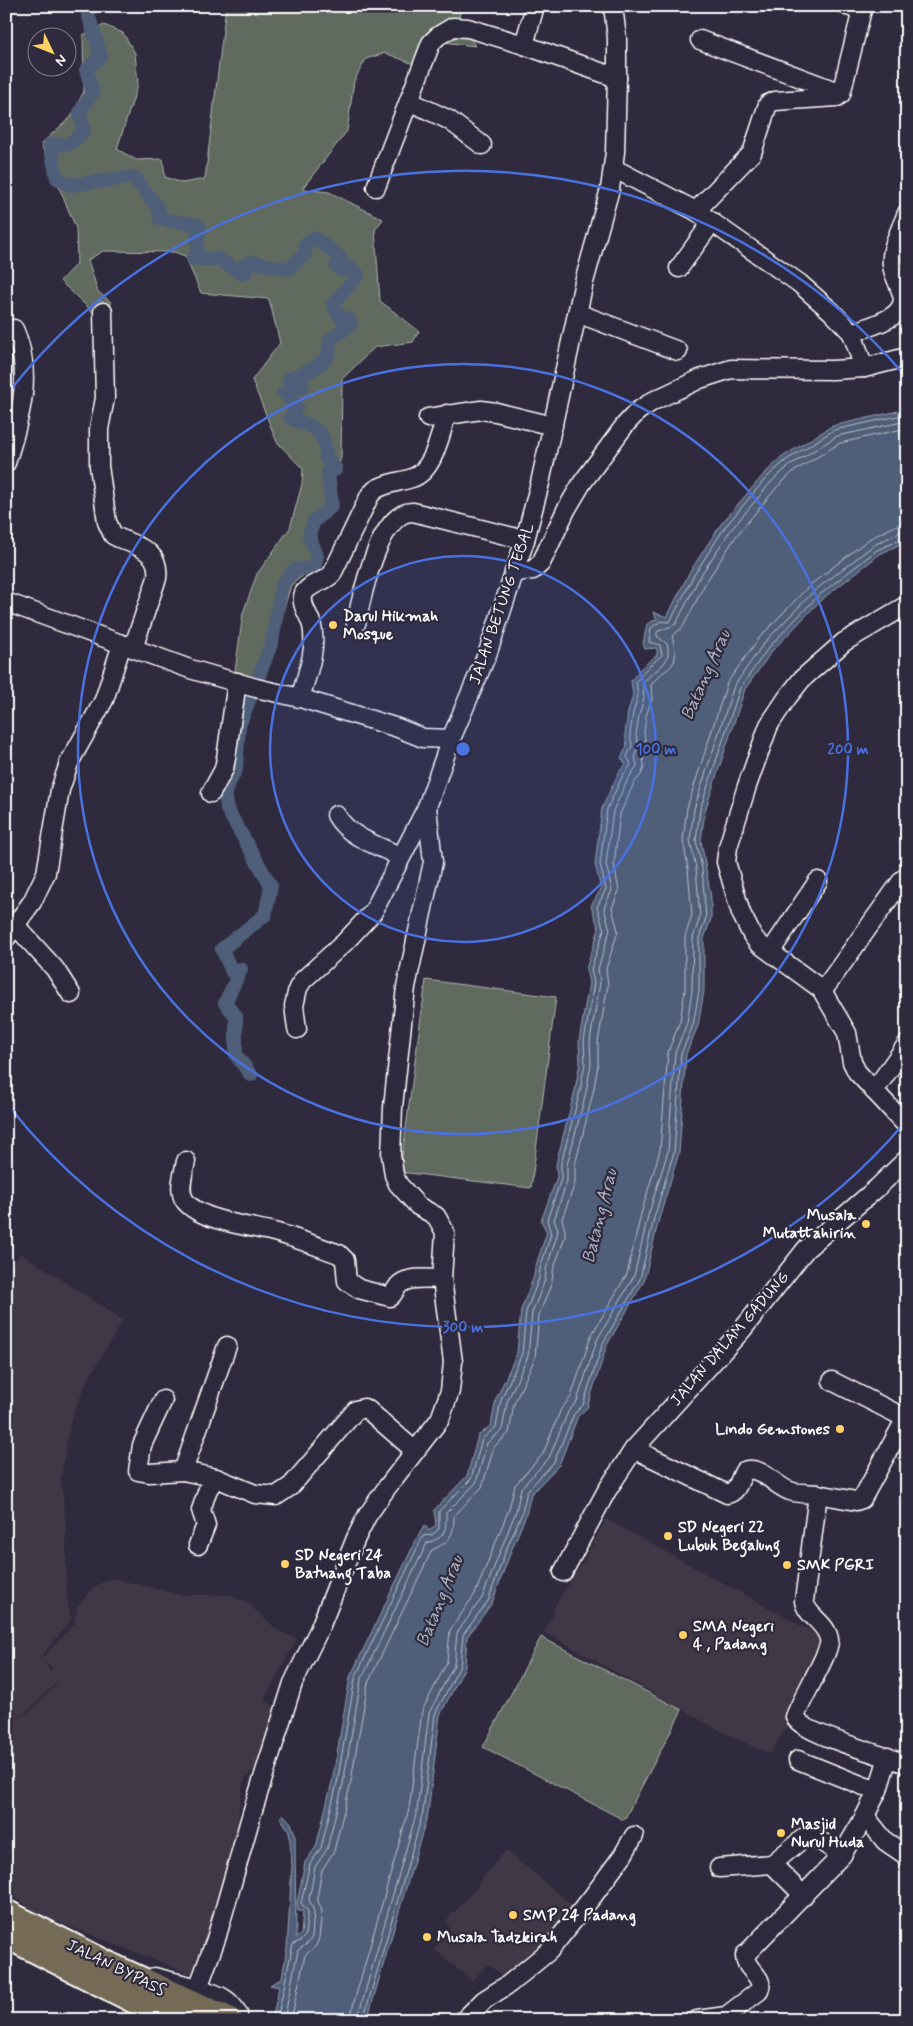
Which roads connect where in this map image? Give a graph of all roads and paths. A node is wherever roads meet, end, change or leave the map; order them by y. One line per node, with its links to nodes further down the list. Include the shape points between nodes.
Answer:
1 (535, 6): 5 (street)
2 (613, 6): 6 (street, JALAN BETUNG TEBAL)
3 (857, 8): 7 (street)
4 (700, 40): 7 (street)
5 (524, 45): 6 (street); 8 (street, via 468,28 445,31 431,43)
6 (617, 78): 10 (street, JALAN BETUNG TEBAL)
7 (841, 94): 12 (street, via 768,104 752,153)
8 (409, 100): 9 (street, via 449,120); 11 (street)
9 (482, 145)
10 (613, 168): 12 (street); 17 (street, JALAN BETUNG TEBAL)
11 (376, 187)
12 (696, 211): 14 (street)
13 (907, 213): 19 (street, via 892,259 903,296 901,310)
14 (712, 222): 15 (street); 19 (street, via 799,283)
15 (679, 268)
16 (103, 312): 32 (street, via 105,398 99,428 99,466 107,522 113,535 152,555 158,570)
17 (577, 313): 20 (street); 25 (street, JALAN BETUNG TEBAL)
18 (14, 329): 26 (street, via 21,345 24,376 18,424)
19 (852, 333): 22 (street)
20 (678, 351)
21 (907, 357): 22 (street)
22 (864, 368): 28 (street, via 731,370 700,379 653,401 625,425 582,483 541,563 532,570)
23 (447, 414): 24 (street); 25 (street, via 486,411); 34 (street, via 428,466 415,478 375,490 332,574 305,593 302,602 312,626 314,649)
24 (428, 418)
25 (553, 426): 27 (street, JALAN BETUNG TEBAL)
26 (6, 463)
27 (525, 540): 28 (street, JALAN BETUNG TEBAL); 31 (street, via 404,512 387,528 364,583)
28 (514, 572): 35 (street, JALAN BETUNG TEBAL, via 488,652)
29 (6, 602): 32 (street)
30 (907, 605): 43 (street, via 844,642 802,679 769,725 744,794 726,862 741,913 752,935)
31 (356, 624)
32 (127, 646): 33 (street); 42 (street, via 60,790 46,872 32,902)
33 (245, 685): 34 (street); 36 (street, via 224,769)
34 (300, 698): 35 (street, via 423,738)
35 (452, 739): 37 (street, JALAN BETUNG TEBAL)
36 (210, 793)
37 (427, 807): 39 (street, JALAN BETUNG TEBAL); 52 (street, via 433,862 406,987 392,1107 392,1155 398,1184 418,1206 436,1216 445,1232)
38 (336, 815): 39 (street, via 363,838)
39 (401, 857): 46 (street, JALAN BETUNG TEBAL, via 373,912 298,988 294,1006)
40 (903, 879): 44 (street)
41 (818, 881): 43 (street)
42 (11, 932): 45 (street, via 55,969)
43 (771, 951): 44 (street)
44 (821, 989): 48 (street, via 847,1033 857,1072)
45 (71, 994)
46 (297, 1029)
47 (907, 1044): 48 (street)
48 (874, 1091): 49 (street)
49 (907, 1126)
50 (907, 1159): 57 (street, JALAN DALAM GADUNG, via 806,1249 742,1330)
51 (186, 1160): 52 (street, via 180,1192 193,1209 236,1225 269,1231 339,1254 345,1260 346,1281 359,1290 390,1297 399,1284 408,1280)
52 (442, 1279): 58 (street, via 454,1362 450,1391 440,1419)
53 (227, 1346): 59 (street)
54 (832, 1381): 56 (street)
55 (163, 1400): 59 (street, via 142,1445 138,1471)
56 (907, 1419): 61 (street, via 862,1499 856,1501)
57 (634, 1449): 61 (street, via 727,1494 736,1489 744,1471 748,1470 789,1491); 63 (street, JALAN DALAM GADUNG, via 606,1492)
58 (415, 1451): 60 (street, via 368,1410 360,1408 291,1486 276,1496 255,1494); 77 (street, via 367,1516 293,1683 244,1836 216,1939)
59 (183, 1471): 60 (street)
60 (216, 1478): 62 (street, via 208,1489 201,1510 206,1525)
61 (818, 1494): 64 (street, via 804,1601 806,1610 823,1625 829,1648 795,1717 798,1723 809,1728)
62 (198, 1545)
63 (564, 1572)
64 (888, 1757): 66 (street); 67 (street)
65 (798, 1760): 67 (street)
66 (907, 1764)
67 (878, 1790): 68 (street)
68 (865, 1816): 70 (street); 71 (street, via 885,1841)
69 (634, 1836): 80 (street, via 593,1896 548,1951 484,2000)
70 (842, 1854): 72 (street, via 811,1835); 74 (street)
71 (907, 1856)
72 (772, 1864): 73 (street); 74 (street)
73 (719, 1868)
74 (804, 1896): 81 (street, via 745,1955 746,1962 760,1981 759,1991 726,2016)
75 (6, 1913): 77 (highway, JALAN BYPASS)
76 (6, 1935): 77 (highway, JALAN BYPASS)
77 (182, 2007): 78 (highway, JALAN BYPASS); 79 (street, via 214,1993 232,2004 238,2014)
78 (229, 2020)
79 (237, 2020)
80 (464, 2020)
81 (697, 2020)

